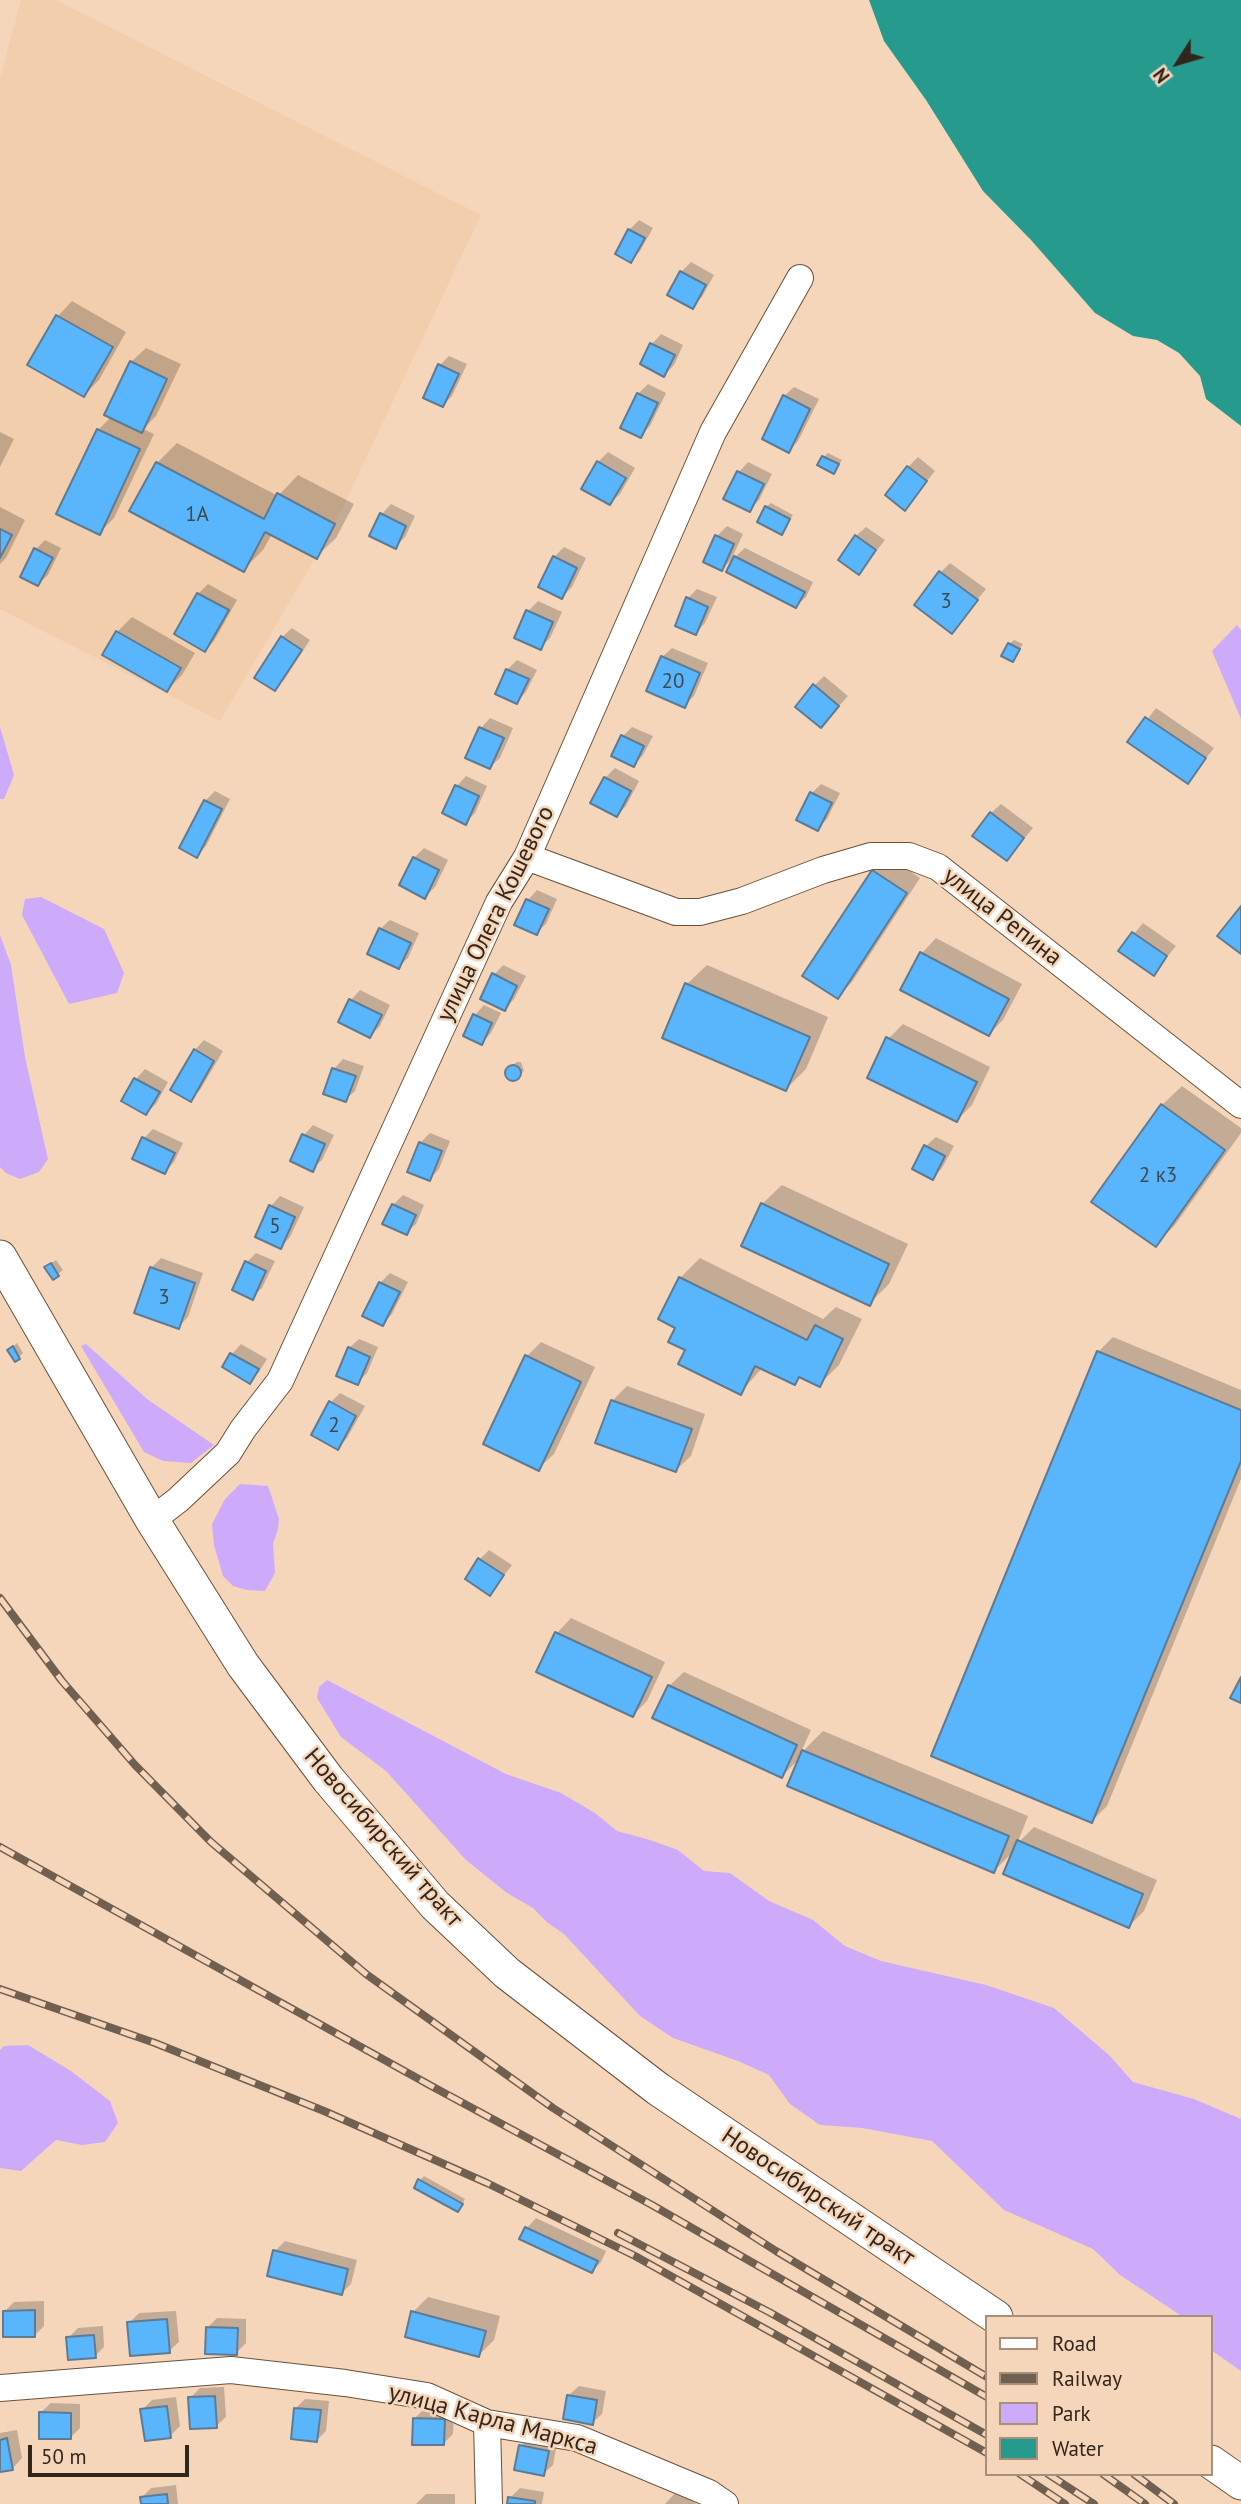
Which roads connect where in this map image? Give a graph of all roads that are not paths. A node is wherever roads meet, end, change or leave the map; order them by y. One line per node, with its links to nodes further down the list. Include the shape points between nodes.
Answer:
1 (800, 278): 2 (street, улица Олега Кошевого, via 713,432)
2 (527, 857): 3 (street, улица Репина, via 657,907 700,912 871,856 909,856 938,867); 5 (street, улица Олега Кошевого, via 499,901 280,1381 228,1453)
3 (1241, 1105)
4 (0, 1258): 5 (main road, Новосибирский тракт)
5 (152, 1520): 6 (main road, Новосибирский тракт, via 243,1665 328,1779 435,1905 508,1973 659,2089)
6 (993, 2315)
7 (0, 2388): 8 (street, улица Карла Маркса, via 231,2370 426,2396)
8 (487, 2423): 11 (street); 12 (street, улица Карла Маркса, via 577,2438 709,2493)
9 (1213, 2463): 10 (main road)
10 (1241, 2483)
11 (489, 2504)
12 (725, 2504)

